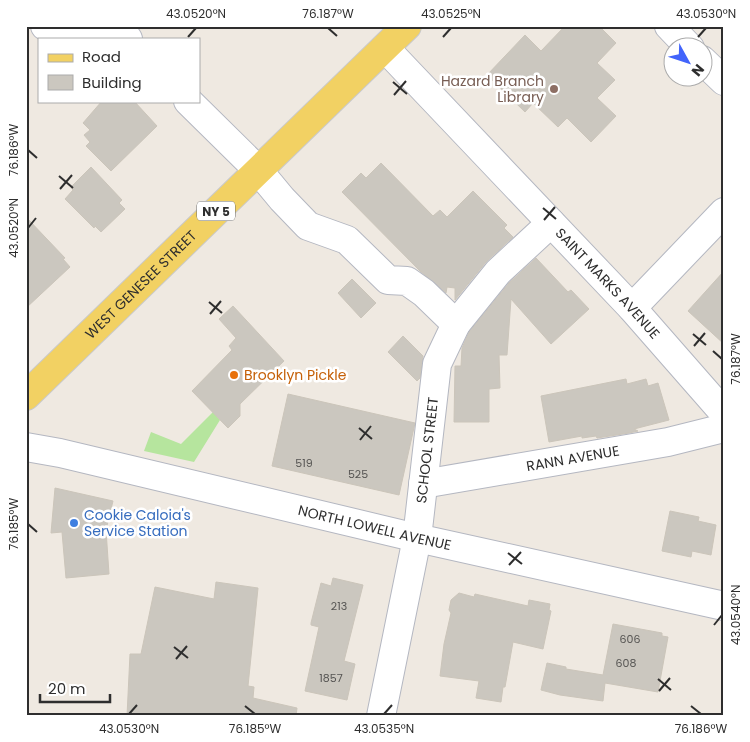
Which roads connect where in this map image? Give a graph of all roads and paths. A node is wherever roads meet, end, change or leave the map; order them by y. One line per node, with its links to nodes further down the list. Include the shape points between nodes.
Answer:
1 (45, 26): 5 (street)
2 (118, 26): 6 (street)
3 (407, 26): 8 (main road, WEST GENESEE STREET / NY 5)
4 (669, 26): 7 (street)
5 (94, 38)
6 (127, 38)
7 (680, 38)
8 (385, 48): 12 (main road, WEST GENESEE STREET / NY 5); 14 (street, SAINT MARKS AVENUE)
9 (712, 70): 10 (street)
10 (724, 81)
11 (189, 102): 12 (street)
12 (258, 170): 16 (street, via 308,226 347,240 388,280 406,281 424,293); 17 (main road, WEST GENESEE STREET / NY 5)
13 (724, 212): 15 (street)
14 (551, 223): 15 (street, SAINT MARKS AVENUE); 16 (street, SCHOOL STREET, via 498,272)
15 (632, 308): 18 (street, SAINT MARKS AVENUE)
16 (456, 324): 21 (street, SCHOOL STREET, via 437,364)
17 (26, 396)
18 (724, 412)
19 (724, 428): 21 (street, RANN AVENUE, via 668,442)
20 (26, 448): 22 (street, NORTH LOWELL AVENUE, via 60,453)
21 (422, 484): 22 (street, SCHOOL STREET)
22 (417, 538): 23 (street, NORTH LOWELL AVENUE); 24 (street, SCHOOL STREET)
23 (724, 606)
24 (381, 716)

